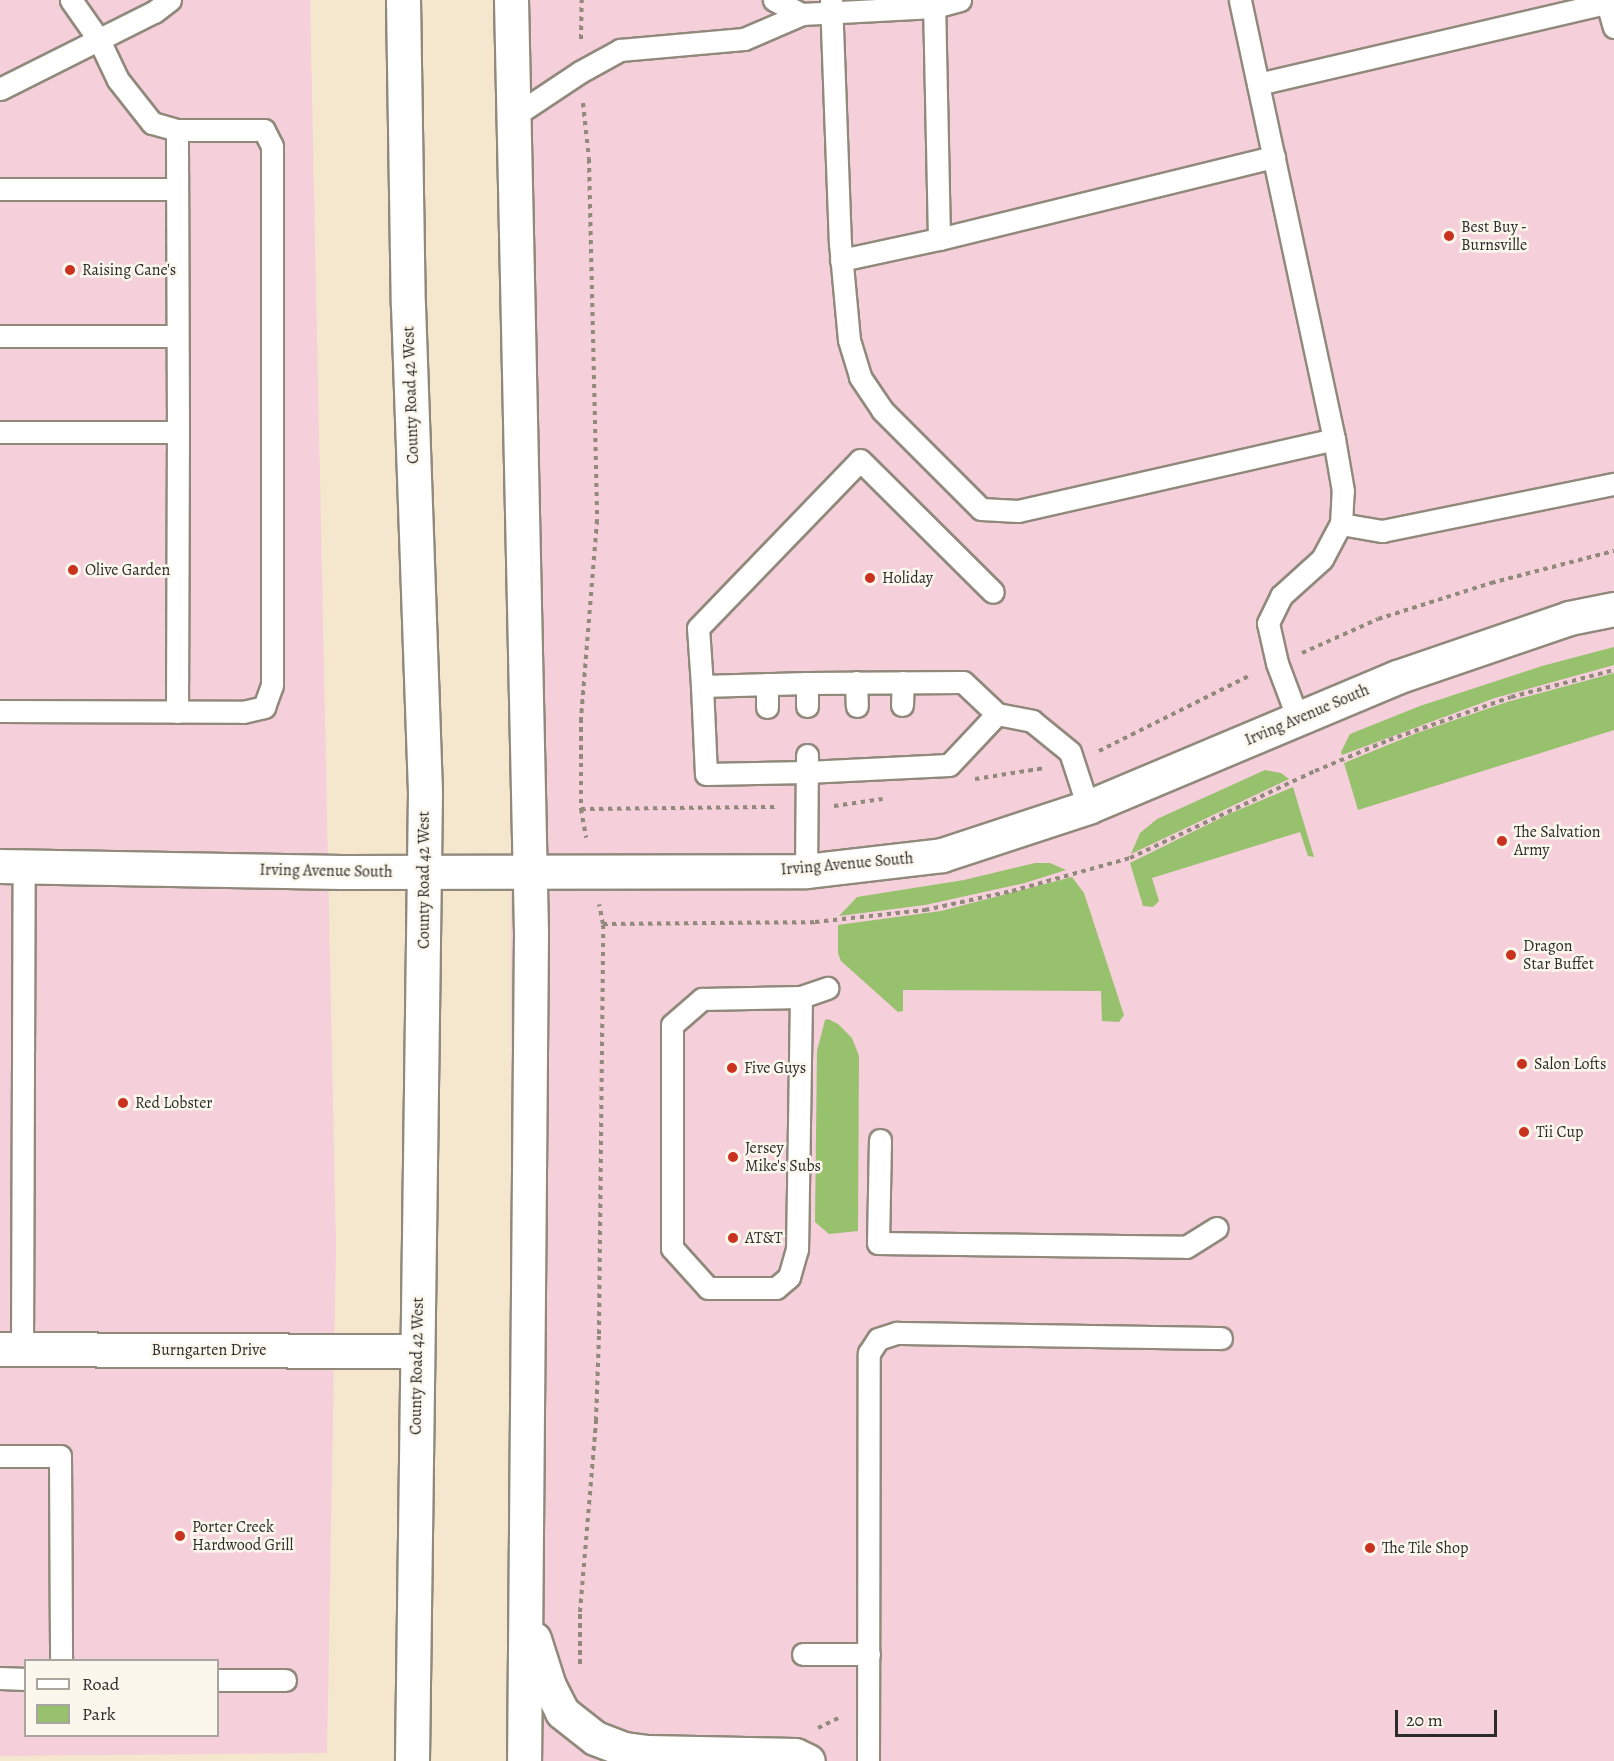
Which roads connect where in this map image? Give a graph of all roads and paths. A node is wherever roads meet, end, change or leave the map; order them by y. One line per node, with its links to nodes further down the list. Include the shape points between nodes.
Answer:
1 (71, 0): 13 (lane)
2 (170, 0): 13 (lane)
3 (403, 0): 57 (main road, County Road 42 West)
4 (511, 0): 17 (main road)
5 (774, 0): 11 (lane)
6 (960, 0): 10 (lane)
7 (1240, 0): 15 (lane)
8 (1607, 1): 12 (lane); 15 (lane)
9 (832, 6): 10 (lane); 11 (lane); 23 (lane)
10 (934, 7): 22 (lane)
11 (802, 14): 14 (lane, via 744,39 620,50)
12 (1614, 27)
13 (99, 40): 16 (lane); 18 (lane, via 118,80 152,123)
14 (580, 72): 17 (lane); 54 (path, via 589,159 597,520 581,718)
15 (1258, 84): 19 (lane)
16 (0, 89)
17 (514, 116): 58 (main road)
18 (177, 130): 21 (lane); 45 (lane, via 264,130 272,146 272,685 264,706 243,712)
19 (1274, 157): 22 (lane); 28 (lane)
20 (0, 189): 21 (lane)
21 (177, 189): 25 (lane)
22 (939, 239): 23 (lane)
23 (841, 261): 28 (lane, via 849,340 860,377 882,410 981,508 1018,511)
24 (0, 336): 25 (lane)
25 (176, 336): 27 (lane)
26 (0, 432): 27 (lane)
27 (178, 432): 45 (lane)
28 (1334, 439): 30 (lane, via 1343,491)
29 (1614, 483): 30 (lane, via 1382,531)
30 (1341, 524): 34 (lane, via 1322,559 1281,596 1268,623)
31 (1614, 551): 34 (path, via 1491,583 1378,619)
32 (993, 592): 39 (lane, via 860,460 698,628)
33 (1614, 609): 47 (main road, Irving Avenue South, via 1569,618 1397,677)
34 (1277, 663): 47 (lane); 49 (path, via 1131,733)
35 (807, 682): 36 (lane); 38 (lane); 42 (lane)
36 (856, 682): 37 (lane); 43 (lane)
37 (903, 682): 40 (lane); 46 (lane, via 963,682)
38 (767, 684): 39 (lane); 41 (lane)
39 (702, 686): 48 (lane, via 706,774 765,764)
40 (902, 705)
41 (767, 706)
42 (807, 706)
43 (857, 706)
44 (0, 711): 45 (lane)
45 (177, 712)
46 (997, 714): 48 (lane, via 949,765 902,761); 49 (lane, via 1032,721 1070,753)
47 (1298, 719): 53 (main road, Irving Avenue South)
48 (806, 764): 52 (lane)
49 (1074, 765): 50 (path, via 1021,770); 53 (lane)
50 (964, 782)
51 (884, 799): 52 (path, via 850,806)
52 (806, 807): 54 (path); 56 (lane)
53 (1088, 807): 56 (main road, Irving Avenue South, via 942,855)
54 (581, 809): 59 (path)
55 (12, 866): 57 (main road, Irving Avenue South); 65 (lane)
56 (806, 871): 59 (main road, Irving Avenue South)
57 (424, 872): 58 (main road, Irving Avenue South); 66 (main road, County Road 42 West)
58 (529, 872): 59 (main road, Irving Avenue South); 68 (main road)
59 (592, 872): 72 (path, via 603,924 599,1334)
60 (827, 988): 61 (lane)
61 (801, 997): 61 (lane, via 702,999 672,1025 672,1248 708,1288 776,1288 789,1277 797,1249)
62 (880, 1140): 63 (lane, via 878,1243 1186,1246)
63 (1217, 1228)
64 (1221, 1338): 70 (lane, via 897,1333 878,1339 869,1353)
65 (11, 1349): 66 (main road, Burngarten Drive)
66 (417, 1351): 77 (main road, County Road 42 West)
67 (0, 1456): 71 (lane, via 60,1456)
68 (525, 1606): 78 (main road); 79 (main road, via 549,1686 562,1712 595,1738 623,1749 648,1752 795,1755)
69 (803, 1654): 70 (lane)
70 (869, 1654): 80 (lane)
71 (61, 1659)
72 (580, 1666)
73 (0, 1678): 74 (lane)
74 (24, 1678)
75 (219, 1680): 76 (lane)
76 (285, 1680)
77 (412, 1761)
78 (524, 1761)
79 (808, 1761)
80 (868, 1761)

